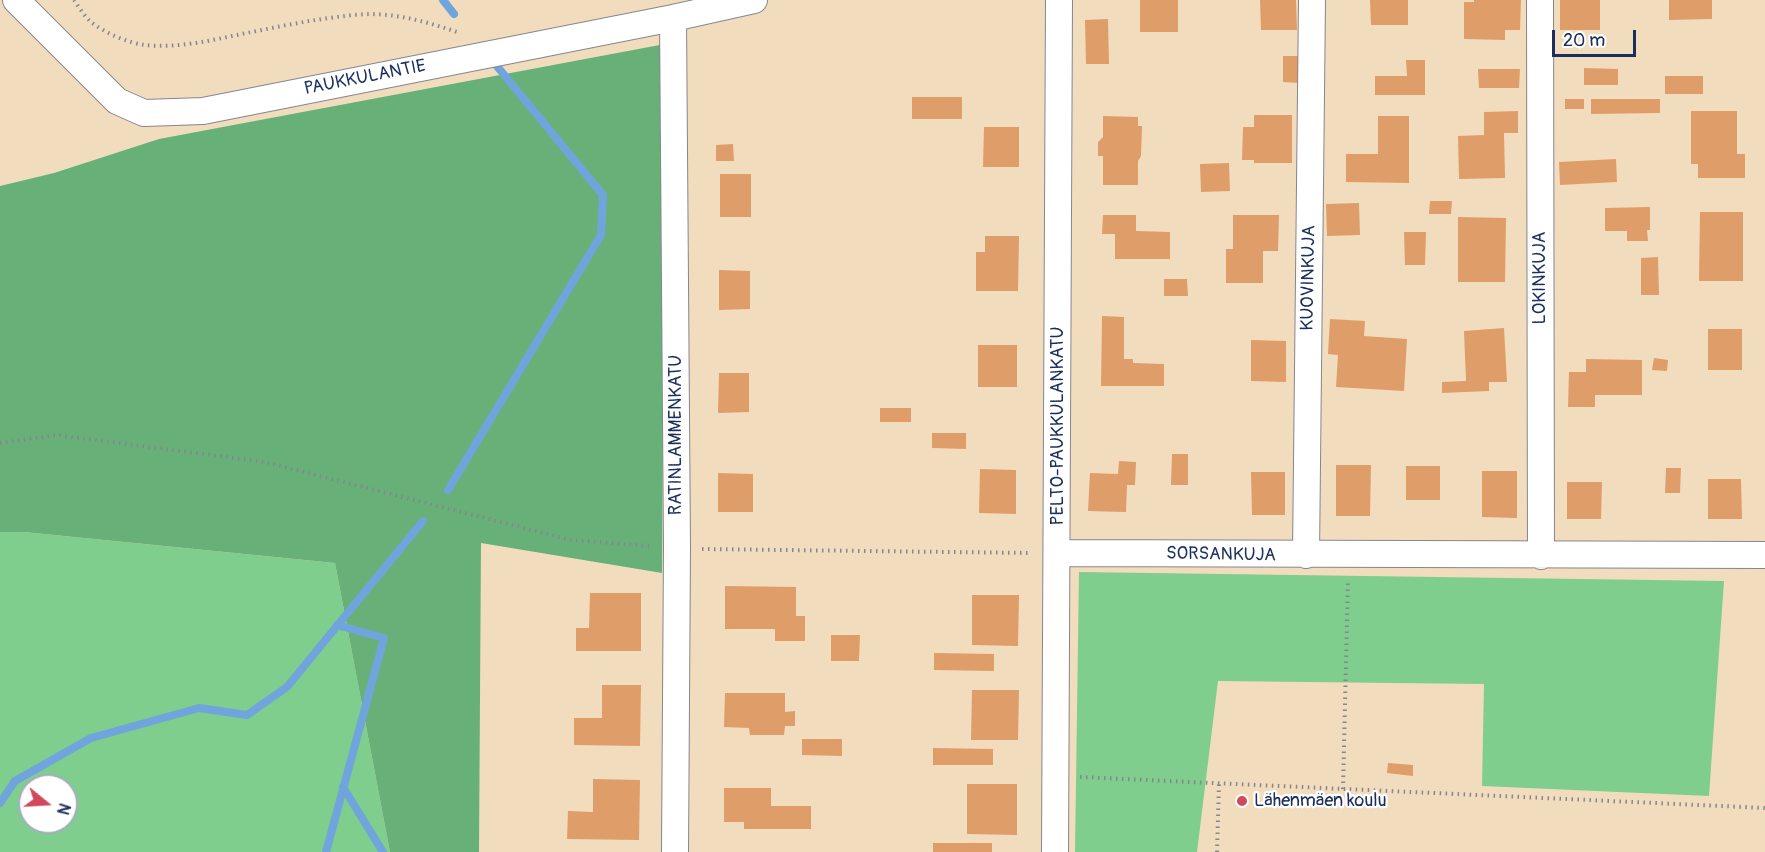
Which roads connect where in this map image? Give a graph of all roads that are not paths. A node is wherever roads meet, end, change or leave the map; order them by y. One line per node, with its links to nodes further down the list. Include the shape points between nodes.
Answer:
1 (16, 0): 6 (street, PAUKKULANTIE, via 117,101 144,113 203,111)
2 (754, 0): 6 (street, PAUKKULANTIE)
3 (1059, 0): 7 (street, PELTO-PAUKKULANKATU)
4 (1312, 0): 8 (street, KUOVINKUJA)
5 (1540, 0): 10 (street, LOKINKUJA)
6 (673, 18): 11 (street, RATINLAMMENKATU)
7 (1057, 553): 8 (street, SORSANKUJA); 12 (street, PELTO-PAUKKULANKATU)
8 (1306, 555): 10 (street, SORSANKUJA)
9 (1765, 555): 10 (street, SORSANKUJA)
10 (1541, 556)
11 (675, 852)
12 (1055, 852)

